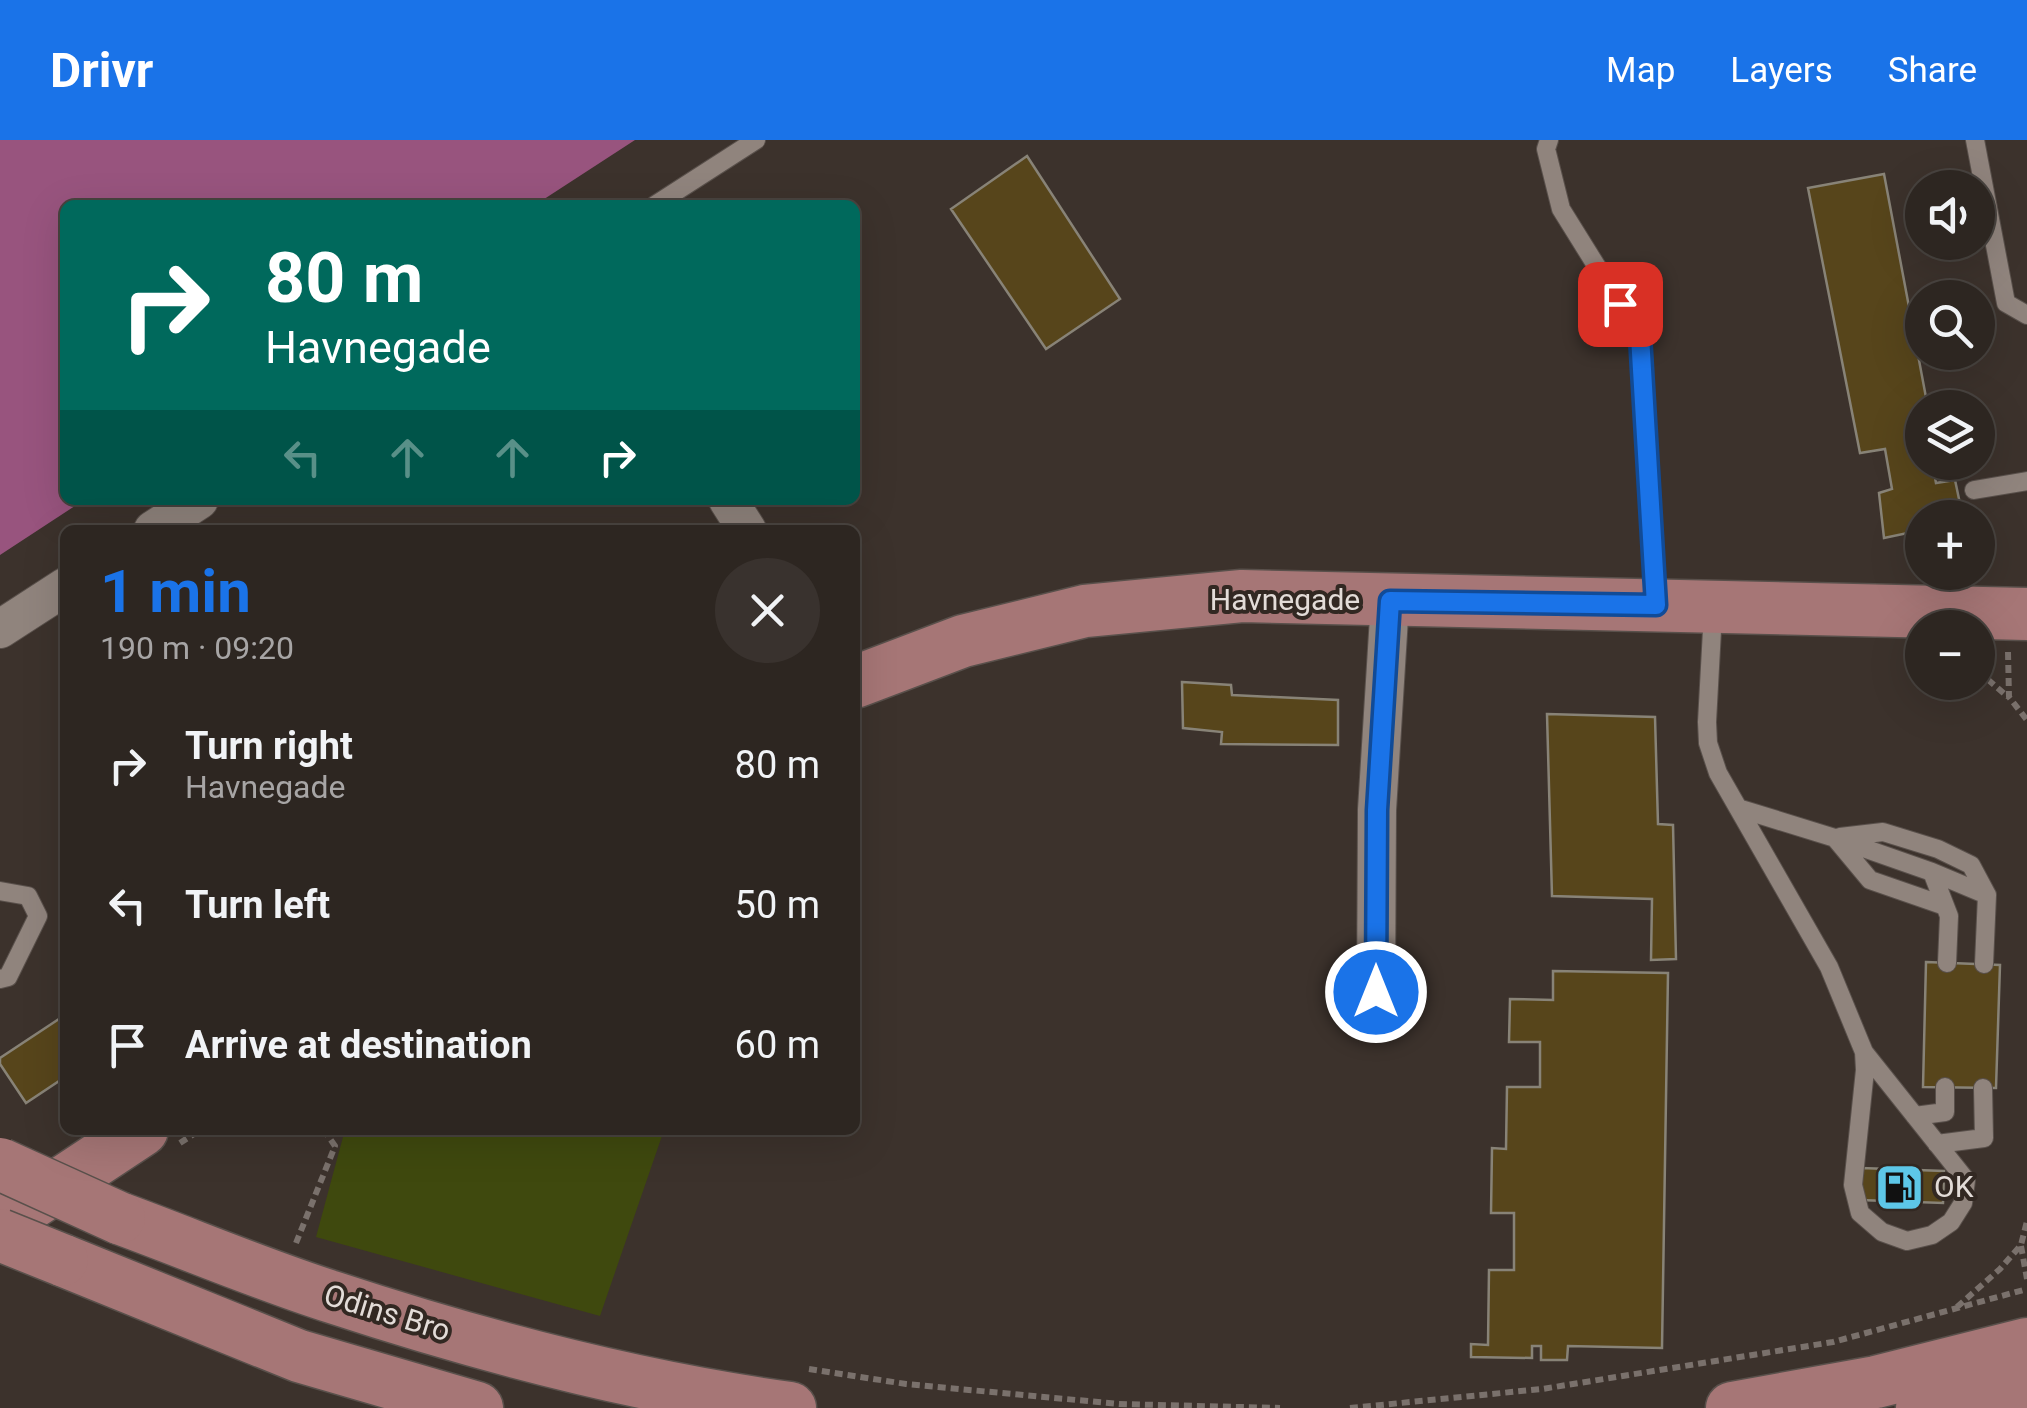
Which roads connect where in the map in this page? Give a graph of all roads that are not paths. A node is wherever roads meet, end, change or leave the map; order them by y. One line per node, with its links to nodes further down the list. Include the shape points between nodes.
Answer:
1 (756, 140): 4 (lane)
2 (1549, 140): 12 (lane, via 1561,210 1640,336)
3 (1975, 140): 5 (lane, via 2006,303)
4 (662, 200)
5 (2027, 316)
6 (2027, 481): 7 (lane)
7 (1974, 490)
8 (191, 505): 9 (street)
9 (160, 525)
10 (60, 590): 14 (street)
11 (1390, 601): 12 (main road, Havnegade); 16 (main road, Havnegade, via 1242,596 1085,611 964,641); 26 (street, via 1377,810)
12 (1656, 605): 13 (main road, Havnegade)
13 (1713, 606): 15 (main road, Havnegade); 17 (lane, via 1708,743)
14 (0, 629)
15 (2017, 630)
16 (860, 680)
17 (1738, 808): 18 (lane); 27 (lane, via 1829,967)
18 (1835, 838): 19 (lane); 21 (lane, via 1883,832 1938,849 1971,865); 22 (lane, via 1870,880)
19 (1932, 872): 21 (lane); 22 (lane)
20 (0, 891): 25 (lane, via 28,896 38,916 8,977)
21 (1987, 895): 24 (lane)
22 (1945, 906): 23 (lane)
23 (1948, 964)
24 (1984, 964)
25 (0, 980)
26 (1376, 992)
27 (1864, 1052): 30 (lane); 32 (lane, via 1853,1185 1860,1213 1882,1232 1907,1241 1932,1235 1963,1203 1966,1180)
28 (1944, 1087): 30 (lane, via 1945,1112)
29 (1984, 1088): 32 (lane, via 1984,1138)
30 (1915, 1116): 32 (lane)
31 (134, 1135): 34 (main road)
32 (1937, 1144)
33 (0, 1164): 38 (main road, Odins Bro, bridge, via 119,1218 330,1297 478,1341 612,1376)
34 (0, 1224)
35 (0, 1235): 39 (main road, bridge, via 299,1356)
36 (2027, 1344): 40 (main road, via 1876,1382)
37 (2027, 1385): 41 (main road)
38 (790, 1387)
39 (477, 1408)
40 (1732, 1408)
41 (1922, 1408)

